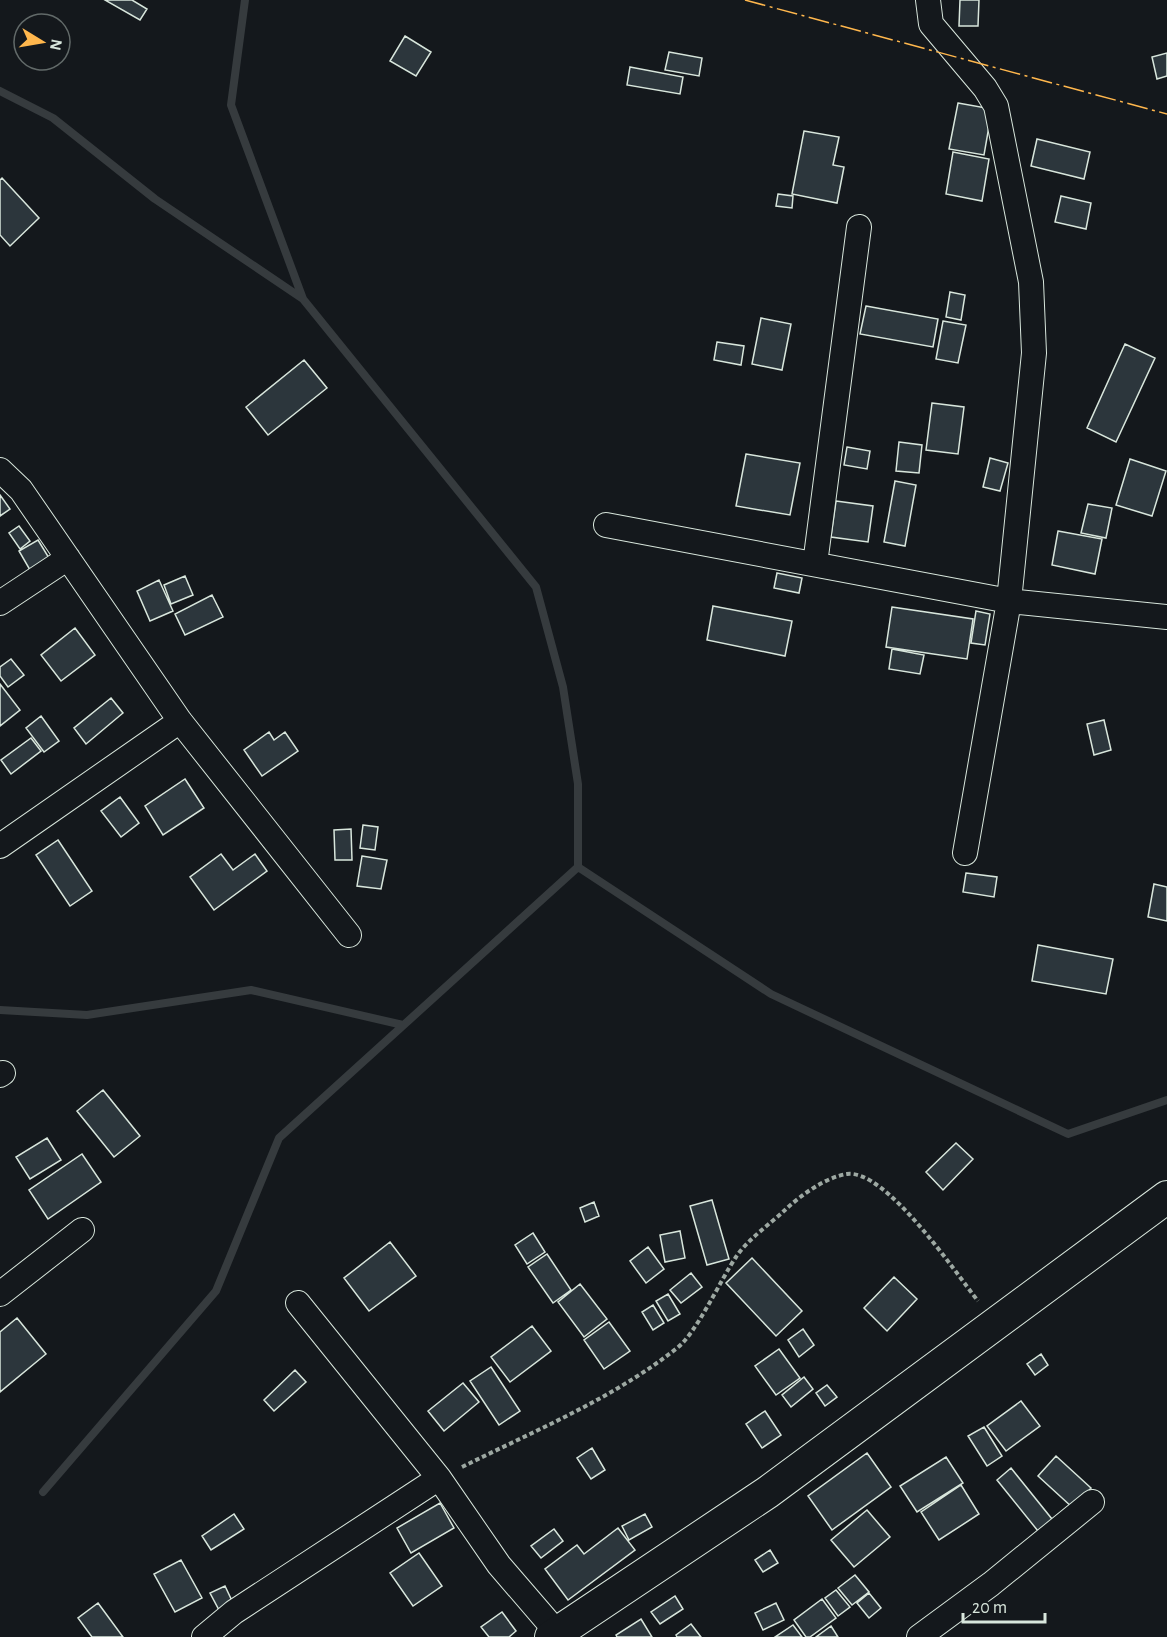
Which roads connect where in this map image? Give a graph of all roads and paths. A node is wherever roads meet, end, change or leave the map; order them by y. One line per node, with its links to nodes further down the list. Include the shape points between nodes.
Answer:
1 (928, 0): 7 (street, via 931,24 996,106 1031,282 1034,353)
2 (859, 227): 6 (street)
3 (0, 470): 5 (street, via 21,490)
4 (606, 525): 6 (street)
5 (68, 558): 8 (street); 10 (street)
6 (815, 564): 7 (street)
7 (1009, 601): 9 (street); 12 (street)
8 (0, 603)
9 (1167, 617)
10 (180, 721): 11 (street); 13 (street)
11 (0, 846)
12 (965, 853)
13 (349, 934)
14 (1167, 1197): 18 (street)
15 (82, 1230): 16 (street)
16 (0, 1294)
17 (298, 1303): 19 (street)
18 (995, 1322): 19 (path, via 903,1206 865,1177 849,1173 831,1179 794,1202 737,1254 679,1347 594,1401); 21 (street, via 768,1492)
19 (439, 1478): 21 (street, via 499,1564); 22 (street, via 234,1611)
20 (1092, 1502): 23 (street)
21 (557, 1635)
22 (204, 1637)
23 (919, 1637)

